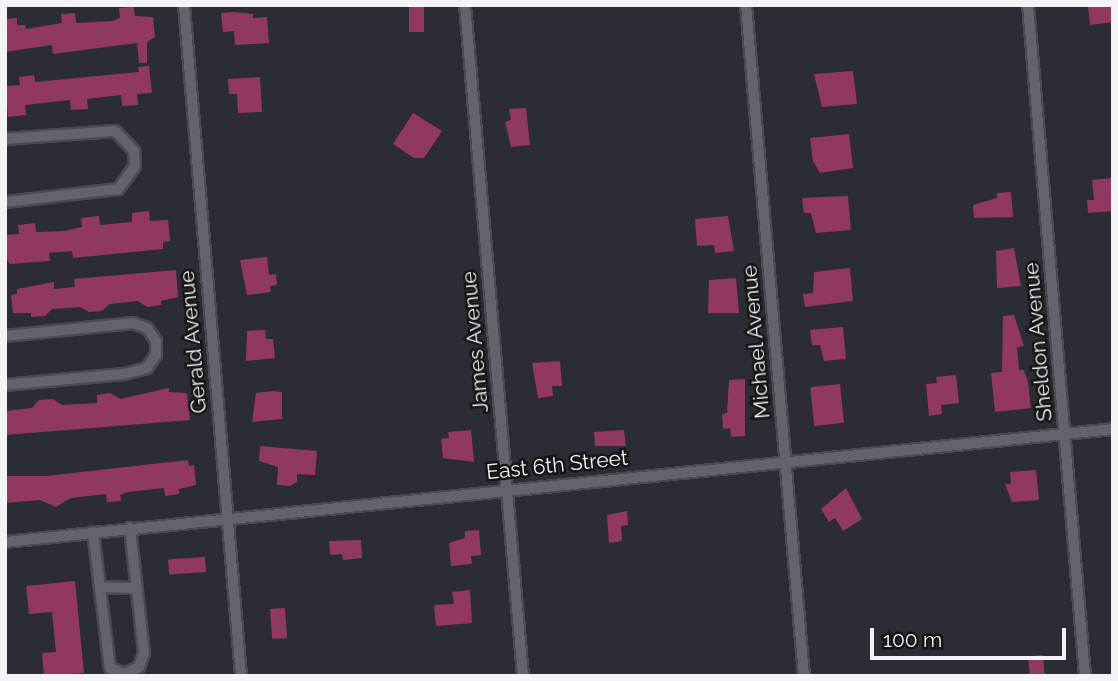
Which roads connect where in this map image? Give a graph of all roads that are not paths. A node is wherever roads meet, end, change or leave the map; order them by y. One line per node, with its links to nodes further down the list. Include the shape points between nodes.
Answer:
1 (184, 5): 13 (street, Gerald Avenue)
2 (465, 5): 12 (street, James Avenue)
3 (746, 5): 11 (street, Michael Avenue)
4 (1028, 5): 10 (street, Sheldon Avenue)
5 (5, 139): 6 (street, via 114,131 134,151 135,166 118,188)
6 (5, 202)
7 (5, 336): 8 (street, via 133,323 147,328 156,341 156,355 147,368)
8 (5, 385)
9 (1113, 429): 10 (street, East 6th Street)
10 (1066, 433): 11 (street, East 6th Street); 22 (street, Sheldon Avenue)
11 (786, 463): 12 (street, East 6th Street); 21 (street, Michael Avenue)
12 (507, 490): 13 (street, East 6th Street); 20 (street, James Avenue)
13 (227, 518): 14 (street, East 6th Street); 19 (street, Gerald Avenue)
14 (130, 528): 15 (street, East 6th Street); 18 (street)
15 (93, 532): 16 (street, East 6th Street); 17 (street)
16 (5, 542)
17 (100, 587): 18 (street); 18 (street, via 110,668 125,674 139,667 144,653)
18 (137, 588)
19 (241, 676)
20 (523, 676)
21 (804, 676)
22 (1085, 676)

